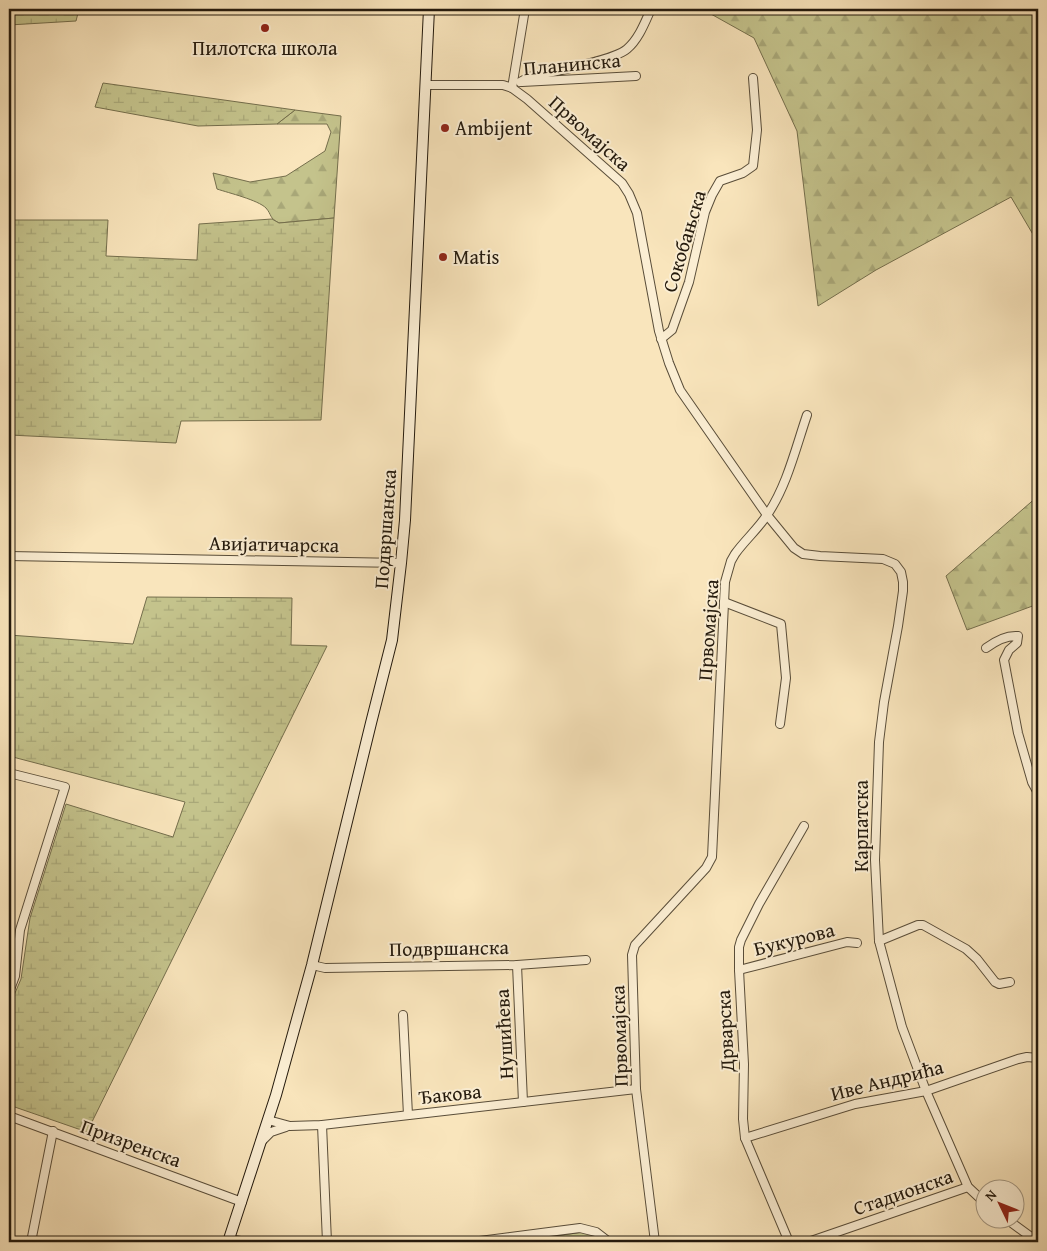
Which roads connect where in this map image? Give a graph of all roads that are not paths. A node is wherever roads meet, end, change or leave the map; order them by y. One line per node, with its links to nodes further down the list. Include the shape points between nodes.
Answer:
1 (429, 9): 7 (street, Подвршанска)
2 (525, 9): 8 (street)
3 (651, 9): 6 (street, via 627,50 606,59 529,77)
4 (636, 76): 6 (street, Планинска)
5 (753, 78): 9 (street, Сокобањска, via 757,130 753,166 720,181 712,195 705,212 690,282 672,330)
6 (520, 82): 8 (street, Планинска)
7 (425, 85): 8 (street, via 503,85); 13 (street, Подвршанска)
8 (512, 88): 9 (street, Првомајска, via 622,183 629,194 637,213)
9 (661, 339): 11 (street, Првомајска, via 680,390)
10 (807, 415): 11 (street, via 783,483)
11 (767, 515): 14 (street, Првомајска, via 731,561); 20 (street, Карпатска, via 794,548 803,554 874,558 890,562 899,568 903,582 879,742 875,860)
12 (9, 556): 13 (street, Авијатичарска)
13 (401, 563): 24 (street, Подвршанска, via 392,640)
14 (724, 602): 16 (street, via 782,624 786,678); 30 (street, Првомајска, via 712,858 632,950)
15 (986, 648): 18 (street, via 1018,636 1017,643 1004,660 1018,733)
16 (780, 724)
17 (9, 773): 27 (street, via 66,787 20,930 15,976)
18 (1038, 793)
19 (804, 826): 25 (street, Дрварска, via 741,940)
20 (879, 941): 26 (street, via 923,925 966,949 995,982); 31 (street, Карпатска, via 902,1027)
21 (857, 943): 25 (street, Букурова, via 847,942)
22 (586, 960): 23 (street, Подвршанска)
23 (517, 965): 24 (street, Подвршанска); 32 (street, Нушићева)
24 (312, 966): 35 (street, Подвршанска)
25 (739, 970): 39 (street, Дрварска)
26 (1010, 982)
27 (9, 992)
28 (403, 1015): 33 (street)
29 (1038, 1058): 31 (street, Иве Андрића, via 1018,1059)
30 (636, 1089): 32 (street, Ђакова); 51 (street, Првомајска)
31 (926, 1092): 39 (street, Иве Андрића, via 855,1104); 41 (street, Стадионска)
32 (524, 1102): 33 (street, Ђакова)
33 (408, 1115): 36 (street, Ђакова)
34 (9, 1116): 38 (street, Призренска)
35 (268, 1120): 37 (street, Ђакова); 40 (street, Подвршанска)
36 (322, 1125): 37 (street, Ђакова); 48 (street)
37 (290, 1126): 40 (street, via 270,1132)
38 (53, 1132): 43 (street, Призренска); 46 (street)
39 (745, 1138): 52 (street, Дрварска)
40 (261, 1142): 43 (street, Подвршанска)
41 (968, 1187): 42 (street); 53 (street, Стадионска)
42 (974, 1193)
43 (242, 1202): 45 (street, Подвршанска)
44 (1019, 1228): 54 (street)
45 (229, 1241): 47 (street)
46 (31, 1242)
47 (246, 1242)
48 (327, 1242)
49 (472, 1242): 50 (street, via 580,1228 596,1232)
50 (609, 1242)
51 (655, 1242)
52 (789, 1242)
53 (808, 1242)
54 (1038, 1242)

